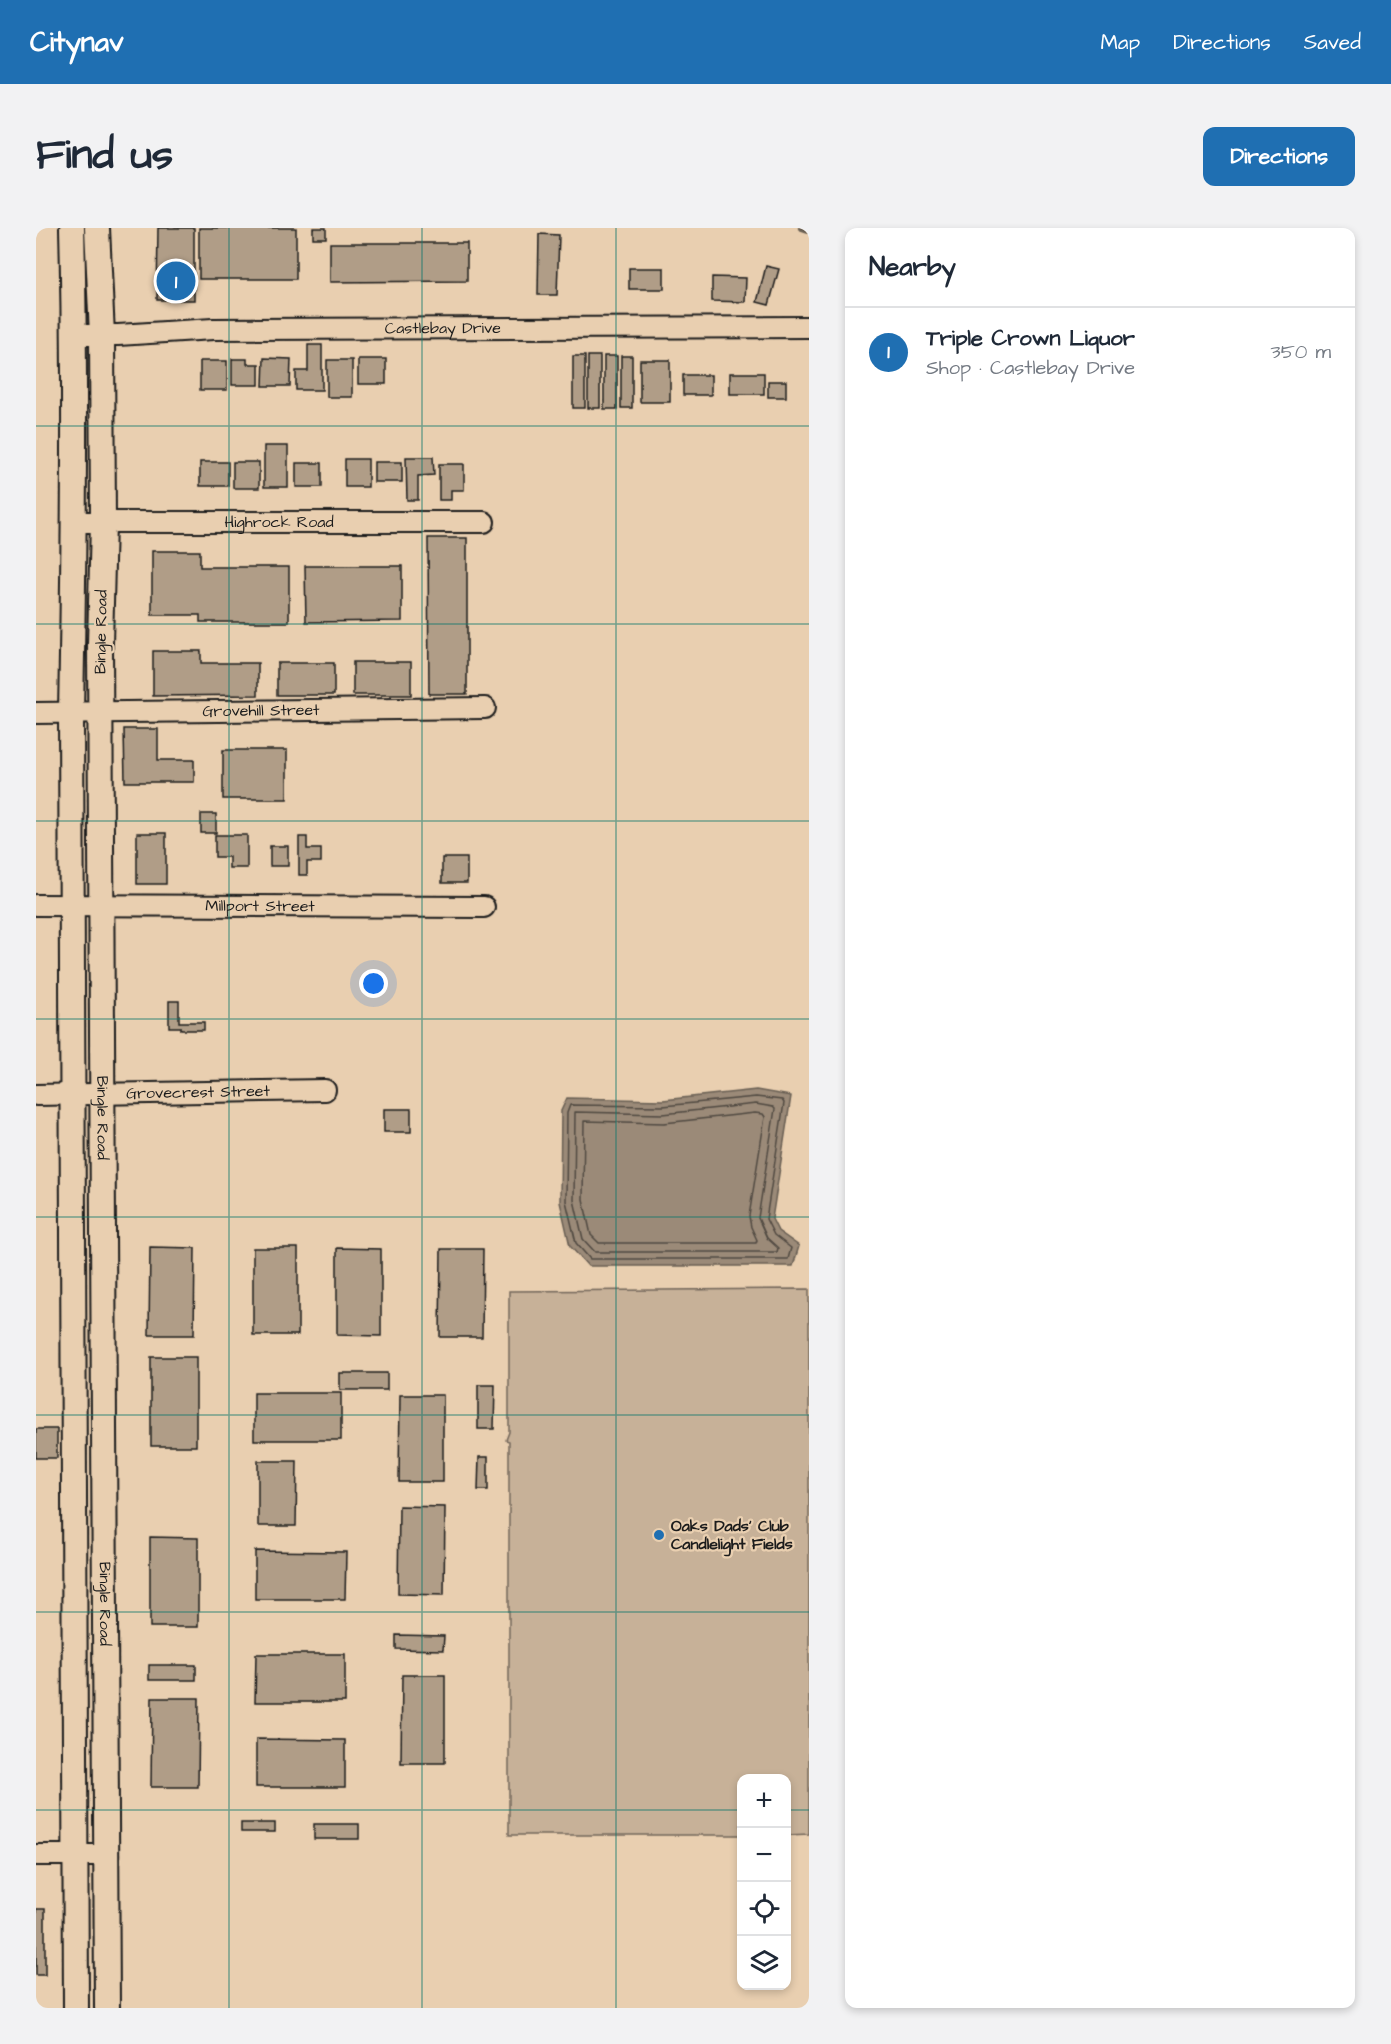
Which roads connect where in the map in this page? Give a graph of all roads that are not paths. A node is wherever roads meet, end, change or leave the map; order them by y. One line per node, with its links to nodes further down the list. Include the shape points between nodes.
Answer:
1 (72, 228): 4 (main road, Bingle Road)
2 (97, 228): 5 (main road, Bingle Road)
3 (809, 327): 5 (street, Castlebay Drive, via 213,329)
4 (75, 335): 5 (street, Castlebay Drive); 6 (main road, Bingle Road)
5 (102, 335): 7 (main road, Bingle Road)
6 (75, 522): 7 (street, Highrock Road); 11 (main road, Bingle Road)
7 (103, 522): 8 (street, Highrock Road); 12 (main road, Bingle Road)
8 (484, 522)
9 (485, 708): 12 (street, Grovehill Street)
10 (36, 713): 11 (street, Grovehill Street)
11 (71, 713): 12 (street, Grovehill Street); 14 (main road, Bingle Road)
12 (100, 713): 13 (main road, Bingle Road)
13 (102, 904): 14 (street, Millport Street); 16 (street, Millport Street); 20 (main road, Bingle Road)
14 (73, 905): 15 (street, Millport Street); 19 (main road, Bingle Road)
15 (36, 906)
16 (484, 907)
17 (325, 1090): 20 (street, Grovecrest Street)
18 (36, 1095): 19 (street, Grovecrest Street)
19 (72, 1095): 20 (street, Grovecrest Street); 21 (main road, Bingle Road)
20 (103, 1095): 22 (main road, Bingle Road)
21 (73, 1479): 22 (main road); 24 (main road, Bingle Road)
22 (103, 1479): 25 (main road, Bingle Road)
23 (36, 1855): 24 (street)
24 (75, 1855): 25 (street); 26 (main road, Bingle Road)
25 (106, 1855): 27 (main road, Bingle Road)
26 (76, 2008)
27 (107, 2008)

